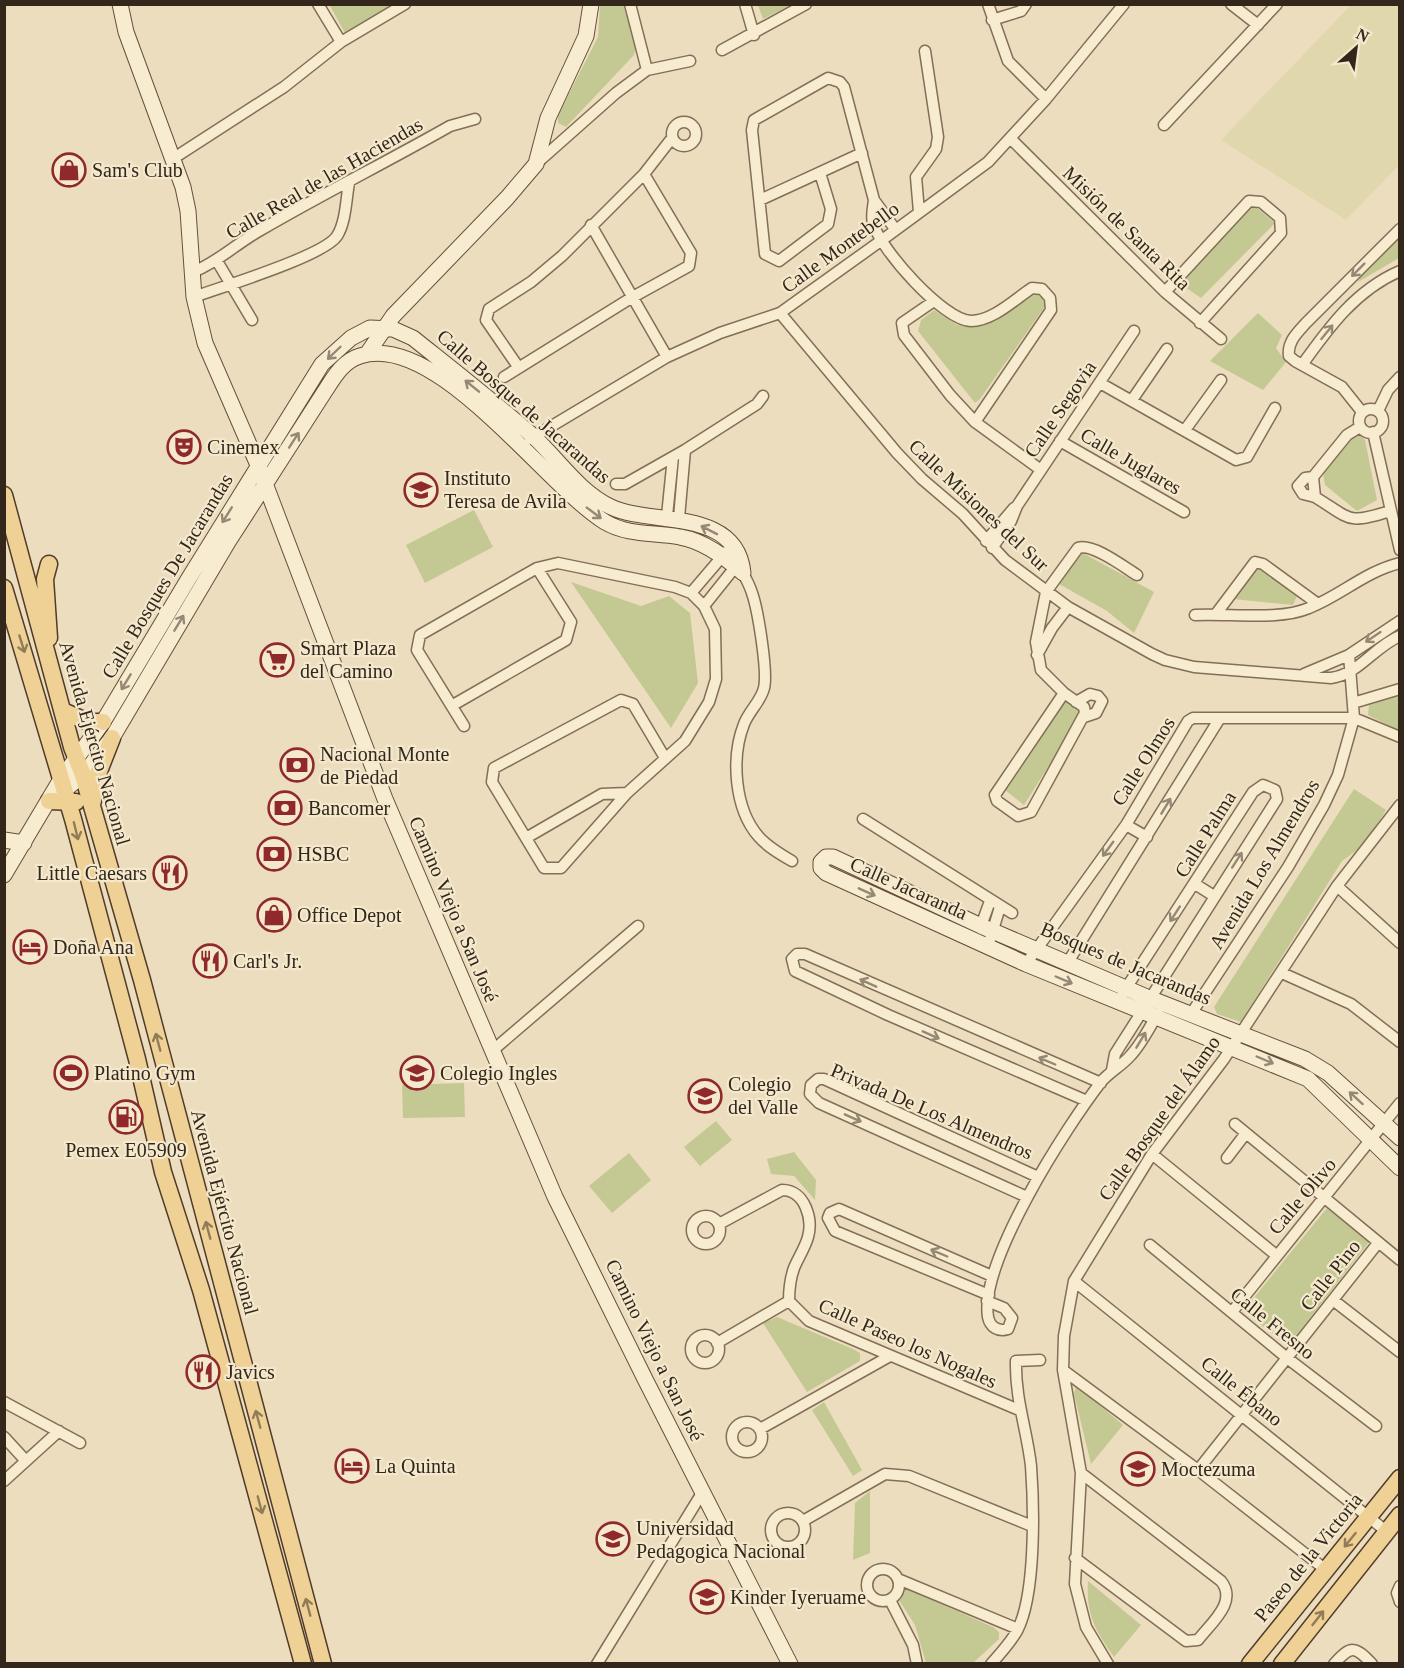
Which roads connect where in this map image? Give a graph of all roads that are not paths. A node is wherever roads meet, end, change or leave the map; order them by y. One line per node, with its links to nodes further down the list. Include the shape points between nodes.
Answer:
1 (120, 4): 27 (street, Camino Viejo a San José, via 126,32)
2 (318, 4): 16 (street)
3 (405, 4): 16 (street)
4 (591, 4): 28 (street, via 586,36 548,118)
5 (630, 4): 20 (street)
6 (745, 4): 15 (street)
7 (806, 4): 15 (street)
8 (987, 4): 13 (street)
9 (1026, 4): 13 (street, via 1021,11)
10 (1124, 4): 21 (street, Calle Montebello)
11 (1231, 4): 14 (street)
12 (1277, 4): 14 (street)
13 (992, 20): 21 (street, via 1008,61)
14 (1258, 25): 23 (street)
15 (754, 35): 17 (street)
16 (341, 42): 27 (street, via 284,87)
17 (722, 50)
18 (926, 51): 34 (street, via 938,137 936,149 916,177)
19 (690, 61): 20 (street)
20 (647, 70): 28 (street)
21 (1046, 99): 25 (street, Calle Montebello)
22 (475, 119): 31 (street, Calle Real de las Haciendas, via 450,126)
23 (1164, 125)
24 (672, 138): 30 (street)
25 (1011, 139): 34 (street, Calle Montebello, via 988,162); 44 (street, Misión de Santa Rita)
26 (862, 153): 29 (street); 32 (street); 33 (street, via 844,87 828,78 756,116 752,130)
27 (174, 158): 41 (street, Camino Viejo a San José, via 188,211)
28 (536, 164): 52 (street)
29 (820, 173): 33 (street); 33 (street, via 831,209 830,220 779,261 765,254)
30 (644, 174): 35 (street); 47 (street, via 691,253 689,266)
31 (349, 183): 39 (street, Calle Real de las Haciendas, via 257,232); 42 (street, via 341,227 330,243)
32 (874, 200): 36 (street); 38 (street, via 872,221)
33 (760, 201)
34 (919, 212): 36 (street, Calle Montebello)
35 (591, 225): 47 (street); 59 (street, via 543,272 487,313 486,320)
36 (895, 229): 38 (street, Calle Montebello)
37 (1400, 229): 43 (street, one-way to 43)
38 (882, 240): 46 (street); 49 (street, Calle Montebello)
39 (217, 261): 41 (street, Calle Real de las Haciendas); 42 (street)
40 (1400, 271): 48 (street, via 1379,280)
41 (193, 272): 45 (street, Camino Viejo a San José)
42 (230, 285): 45 (street); 50 (street)
43 (1341, 287): 48 (street); 58 (street, via 1290,343 1289,356)
44 (1165, 292): 51 (street, Misión de Santa Rita); 51 (street, via 1246,203 1261,202 1280,218 1281,233)
45 (194, 297): 73 (street, Camino Viejo a San José, via 204,344)
46 (931, 297): 69 (street, via 901,327 950,395); 69 (street, via 968,321 977,321 1037,287 1050,297 1051,310)
47 (631, 298): 57 (street); 59 (street)
48 (1354, 300): 58 (street, one-way to 48)
49 (780, 313): 57 (street, Calle Montebello, via 720,333); 87 (street, Calle Misiones del Sur, via 897,453 963,514)
50 (252, 320)
51 (1200, 323): 54 (street, Misión de Santa Rita)
52 (384, 328): 56 (street); 74 (street, Calle Bosques De Jacarandas, one-way to 74, via 361,332 322,364); 75 (street, Calle Bosque de Jacarandas, one-way to 52, via 413,338)
53 (1134, 331): 63 (street, Calle Segovia)
54 (1221, 339)
55 (1167, 349): 65 (street)
56 (367, 354): 75 (street, Calle Bosque de Jacarandas, via 418,362); 81 (street, Calle Bosques De Jacarandas, one-way to 56, via 336,374 352,359)
57 (667, 357): 75 (street, Calle Montebello)
58 (1302, 365): 68 (street, via 1342,387)
59 (519, 368): 60 (street)
60 (504, 377)
61 (1400, 378): 67 (street, via 1388,390)
62 (1221, 380): 71 (street)
63 (1100, 383): 65 (street); 76 (street, Calle Segovia)
64 (763, 396): 77 (street, via 757,404)
65 (1132, 400): 71 (street)
66 (1275, 408): 71 (street, via 1247,457 1236,460)
67 (1378, 411): 68 (street); 72 (street, via 1383,421 1380,429)
68 (1362, 412): 70 (street)
69 (975, 422): 80 (street)
70 (1360, 427): 72 (street); 84 (street, via 1347,435 1313,477 1315,497 1353,520)
71 (1185, 430)
72 (1373, 432): 84 (street)
73 (244, 434): 74 (street, via 260,440); 79 (street, Camino Viejo a San José)
74 (274, 439): 79 (street, Calle Bosques De Jacarandas)
75 (527, 441): 86 (street, Calle Bosque de Jacarandas, via 598,500 632,514); 89 (street, Calle Bosque de Jacarandas, one-way to 89, via 588,509 605,522 631,532 681,537)
76 (1060, 441): 80 (street, Calle Segovia); 85 (street, Calle Juglares)
77 (685, 450): 78 (street); 86 (street)
78 (673, 457): 82 (street, via 625,484); 86 (street)
79 (258, 465): 81 (street, Camino Viejo a San José); 121 (street, Calle Bosques De Jacarandas, one-way to 121)
80 (1041, 470): 87 (street, Calle Segovia, via 1011,520)
81 (265, 483): 124 (street, Calle Bosques De Jacarandas, one-way to 81); 170 (street, Camino Viejo a San José, via 385,799)
82 (616, 484)
83 (4, 495): 106 (main road, Avenida Ejército Nacional)
84 (1390, 511): 88 (street)
85 (1184, 512)
86 (673, 517): 89 (street, Calle Bosque de Jacarandas, one-way to 86, via 710,529)
87 (989, 545): 95 (street, Calle Misiones del Sur)
88 (1400, 550)
89 (735, 560): 96 (street); 98 (street); 140 (street, via 753,593 765,672 764,688 741,735 738,783 750,824 772,849)
90 (1400, 563): 97 (street, via 1365,575)
91 (49, 564): 106 (main road, via 45,579 51,627)
92 (537, 568): 96 (street, via 569,563); 116 (street, via 571,622 566,640); 116 (street, via 420,635 417,650)
93 (1137, 575): 95 (street, via 1082,546)
94 (4, 588): 111 (main road, one-way to 111)
95 (1046, 592): 99 (street, Calle Misiones del Sur); 102 (street)
96 (691, 593): 98 (street)
97 (1318, 604): 100 (street, via 1296,612); 100 (street, via 1263,564 1254,562)
98 (704, 606): 126 (street, via 715,629 716,679 709,702 685,741)
99 (1068, 607): 104 (street); 110 (street, Calle Misiones del Sur, via 1179,665)
100 (1216, 614): 101 (street)
101 (1195, 615)
102 (1039, 620): 104 (street); 107 (street)
103 (1400, 621): 108 (street, Calle Misiones del Sur, one-way to 108)
104 (1052, 628): 107 (street)
105 (1400, 636): 109 (street, via 1376,649)
106 (46, 647): 117 (main road, Avenida Ejército Nacional)
107 (1037, 655): 113 (street, via 1041,670)
108 (1349, 655): 109 (street, Avenida Los Almendros); 110 (street, Calle Misiones del Sur)
109 (1351, 671): 110 (street, Calle Misiones del Sur, via 1331,678); 115 (street, Avenida Los Almendros)
110 (1304, 674)
111 (33, 679): 125 (main road, via 57,744); 128 (main road)
112 (1400, 689): 115 (street)
113 (1064, 693): 114 (street); 118 (street, via 997,791 997,801 1018,816 1031,812)
114 (1076, 702): 118 (street, via 1085,710); 118 (street, via 1090,694 1102,701 1096,713)
115 (1353, 703): 120 (street, Avenida Los Almendros)
116 (453, 705): 122 (street)
117 (63, 711): 121 (main road, via 88,722); 125 (main road, Avenida Ejército Nacional)
118 (1084, 717)
119 (1220, 718): 120 (street); 134 (street, Calle Olmos, via 1202,716 1188,721); 135 (street, one-way to 119)
120 (1354, 718): 123 (street); 163 (street, Avenida Los Almendros, via 1345,756 1324,805)
121 (103, 722): 125 (street, Calle Bosques De Jacarandas)
122 (464, 726)
123 (1400, 737)
124 (112, 738): 127 (street, Calle Bosques De Jacarandas); 132 (main road, via 94,784)
125 (75, 752): 127 (main road, Avenida Ejército Nacional); 128 (street, Calle Bosques De Jacarandas)
126 (665, 758): 129 (street); 136 (street, via 633,704 621,700 494,768 492,782)
127 (83, 775): 128 (street, Calle Bosques De Jacarandas); 132 (main road, Avenida Ejército Nacional)
128 (64, 790): 130 (main road); 139 (main road, via 82,807); 198 (main road, one-way to 198, via 137,1059 163,1172)
129 (627, 793): 136 (street, via 602,794); 136 (street, via 561,868 544,868)
130 (49, 801): 138 (street)
131 (1400, 805): 144 (street, Calle Bosque del Álamo)
132 (92, 808): 139 (main road, Avenida Ejército Nacional)
133 (863, 819): 147 (street, Calle Jacaranda)
134 (1125, 825): 135 (street); 155 (street, Calle Olmos, one-way to 155)
135 (1147, 837): 156 (street)
136 (526, 838)
137 (4, 840): 138 (street)
138 (16, 849): 142 (street)
139 (105, 858): 202 (main road, Avenida Ejército Nacional, one-way to 139, via 142,980)
140 (792, 861)
141 (821, 862): 146 (street, Bosques de Jacarandas, via 833,857); 149 (street, Calle Jacaranda, one-way to 149, via 826,873)
142 (4, 875)
143 (1195, 884): 145 (street); 145 (street, Calle Palma, one-way to 143, via 1276,799 1276,792 1269,786 1260,785 1253,792); 159 (street, Calle Palma, one-way to 159)
144 (1337, 886): 153 (street); 158 (street, Calle Bosque del Álamo)
145 (1214, 896): 161 (street, Calle Palma)
146 (919, 897): 149 (street); 152 (street, Bosques de Jacarandas)
147 (990, 901): 148 (street, Calle Jacaranda); 152 (street, Calle Jacaranda)
148 (1000, 907): 150 (street, Calle Jacaranda); 152 (street, Calle Jacaranda)
149 (912, 912): 154 (street, Calle Jacaranda)
150 (1012, 913)
151 (638, 926): 170 (street)
152 (987, 928): 154 (street, Calle Jacaranda); 155 (street, Bosques de Jacarandas)
153 (1400, 943)
154 (988, 946): 157 (street, Calle Jacaranda)
155 (1036, 949): 156 (street, Bosques de Jacarandas); 157 (street, Calle Olmos)
156 (1068, 962): 159 (street, Bosques de Jacarandas)
157 (1026, 964): 162 (street, Calle Jacaranda, one-way to 162)
158 (1282, 973): 166 (street, Calle Bosque del Álamo); 168 (street, via 1351,1004)
159 (1126, 988): 161 (street, Bosques de Jacarandas); 162 (street, Calle Palma)
160 (897, 996): 164 (street); 164 (street, one-way to 164, via 805,954 792,959 795,971); 167 (street)
161 (1156, 1001): 163 (street, Bosques de Jacarandas); 165 (street, Calle Palma)
162 (1117, 1002): 165 (street, Calle Jacaranda)
163 (1191, 1014): 166 (street, Bosques de Jacarandas)
164 (888, 1015): 171 (street, one-way to 171)
165 (1148, 1015): 169 (street, Calle Jacaranda); 172 (street, via 1114,1054); 172 (street, one-way to 165, via 1134,1052)
166 (1240, 1032): 169 (street, Calle Bosque del Álamo); 176 (street, Bosques de Jacarandas, one-way to 166, via 1317,1065)
167 (992, 1038): 171 (street); 173 (street, one-way to 167)
168 (1400, 1042)
169 (1232, 1046): 181 (street, Calle Jacaranda, one-way to 181, via 1308,1079); 183 (street, Calle Bosque del Álamo)
170 (492, 1051): 224 (street, Camino Viejo a San José, via 555,1197)
171 (984, 1058): 174 (street)
172 (1112, 1070): 173 (street)
173 (1101, 1083): 174 (street)
174 (1087, 1101): 186 (street)
175 (1400, 1102): 176 (street, Calle Olivo)
176 (1384, 1123): 180 (street, Bosques de Jacarandas); 181 (street, Calle Olivo)
177 (1235, 1124): 179 (street)
178 (923, 1125): 182 (street); 182 (street, Privada De Los Almendros, one-way to 182, via 824,1079 811,1085 810,1094 819,1103); 186 (street, Privada De Los Almendros)
179 (1246, 1133): 184 (street); 188 (street)
180 (1400, 1137)
181 (1371, 1140): 185 (street, Calle Jacaranda); 188 (street, Calle Olivo)
182 (914, 1145): 187 (street, Privada De Los Almendros)
183 (1152, 1154): 193 (street); 197 (street, Calle Bosque del Álamo)
184 (1227, 1158)
185 (1400, 1168)
186 (1038, 1176): 187 (street)
187 (1027, 1197): 196 (street)
188 (1324, 1197): 191 (street); 193 (street, Calle Olivo)
189 (719, 1224): 200 (street, via 782,1190 800,1198 809,1229 794,1269)
190 (911, 1241): 195 (street); 195 (street, via 839,1209 828,1218 835,1230); 196 (street, one-way to 190)
191 (1378, 1243): 194 (street); 199 (street, Calle Pino)
192 (1150, 1245): 201 (street, Calle Fresno)
193 (1276, 1255): 201 (street, Calle Olivo)
194 (1400, 1260)
195 (904, 1262): 196 (street, via 988,1298)
196 (992, 1276)
197 (1074, 1281): 209 (street, Calle Bosque del Álamo, via 1064,1336); 213 (street, Calle Ébano)
198 (201, 1290): 202 (main road, via 215,1323 224,1328); 204 (main road)
199 (1333, 1300): 205 (street); 207 (street, Calle Pino)
200 (789, 1301): 203 (street); 206 (street, Calle Paseo los Nogales, via 809,1321)
201 (1232, 1312): 207 (street, Calle Fresno)
202 (234, 1324): 210 (main road, Avenida Ejército Nacional)
203 (717, 1343)
204 (215, 1345): 210 (main road, via 223,1349); 237 (main road, one-way to 237)
205 (1400, 1352)
206 (890, 1356): 212 (street, Calle Paseo los Nogales); 215 (street)
207 (1287, 1358): 213 (street, Calle Pino); 214 (street, Calle Fresno)
208 (1040, 1360): 212 (street, via 1016,1361)
209 (1063, 1370): 220 (street); 221 (street, Calle Bosque del Álamo)
210 (250, 1387): 241 (main road, Avenida Ejército Nacional, one-way to 210)
211 (4, 1402): 216 (street)
212 (1019, 1410): 228 (street, via 1030,1464)
213 (1242, 1414): 220 (street, Calle Pino); 226 (street, Calle Ébano)
214 (1376, 1426)
215 (760, 1429)
216 (59, 1431): 218 (street); 219 (street)
217 (4, 1437): 219 (street)
218 (80, 1443)
219 (26, 1461): 223 (street)
220 (1198, 1470): 231 (street)
221 (1081, 1473): 230 (street, Calle Bosque del Álamo); 230 (street, via 1221,1581 1227,1588 1227,1602 1198,1640 1186,1641)
222 (1400, 1478): 226 (main road, Paseo de la Victoria)
223 (4, 1481)
224 (702, 1492): 242 (street); 243 (street, Camino Viejo a San José)
225 (1400, 1515): 229 (main road)
226 (1368, 1517): 229 (street, Calle Ébano); 231 (main road, Paseo de la Victoria, one-way to 231)
227 (803, 1521): 228 (street, via 892,1473 909,1476)
228 (1032, 1526): 236 (street, via 1027,1592)
229 (1386, 1532): 238 (main road, one-way to 229)
230 (1075, 1558): 246 (street, Calle Bosque del Álamo, via 1079,1605 1086,1627)
231 (1326, 1569): 247 (main road, Paseo de la Victoria)
232 (898, 1579): 234 (street, via 897,1593); 234 (street, via 885,1569 875,1571 868,1579 870,1595 879,1601); 236 (street)
233 (1400, 1587): 235 (street)
234 (890, 1600): 244 (street, via 913,1645)
235 (1400, 1602)
236 (1018, 1629): 245 (street)
237 (295, 1634): 239 (street); 240 (main road)
238 (1282, 1663)
239 (295, 1664)
240 (303, 1664)
241 (323, 1664)
242 (597, 1664)
243 (790, 1664)
244 (917, 1664)
245 (991, 1664)
246 (1108, 1664)
247 (1250, 1664)
248 (1334, 1664): 249 (street, via 1351,1649 1361,1652)
249 (1372, 1664)

